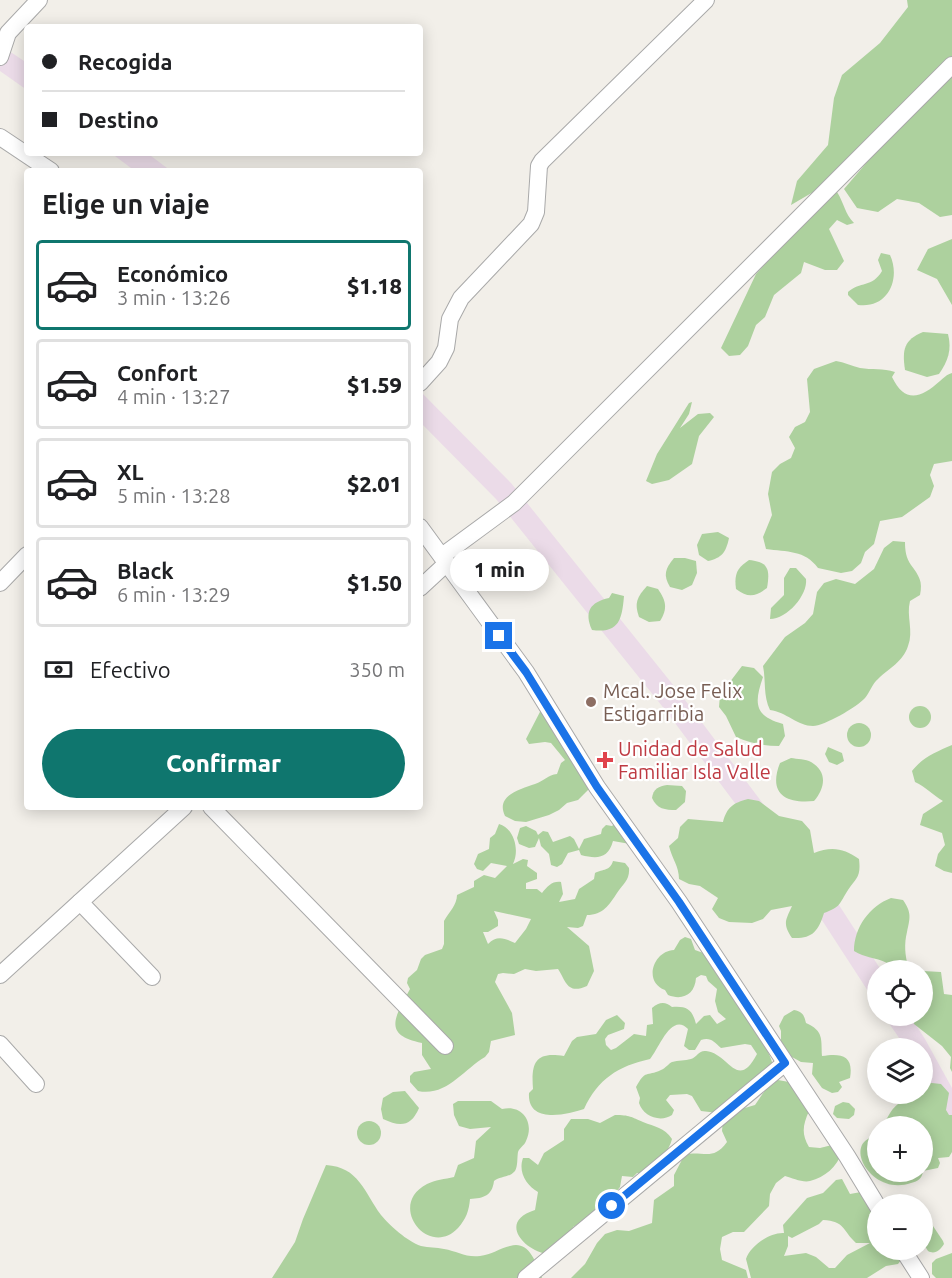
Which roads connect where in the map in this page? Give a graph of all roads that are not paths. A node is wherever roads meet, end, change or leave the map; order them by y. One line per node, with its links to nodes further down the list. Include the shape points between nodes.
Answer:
1 (39, 0): 3 (street, via 8,33)
2 (706, 0): 9 (street, via 542,161 531,224 461,298 450,319 446,348)
3 (0, 57)
4 (952, 64): 12 (street, via 514,503)
5 (0, 137): 6 (street)
6 (24, 153)
7 (28, 156): 8 (street)
8 (46, 168)
9 (423, 380)
10 (423, 531): 12 (street)
11 (24, 558): 13 (street)
12 (444, 560): 14 (street); 22 (street, via 526,672 597,787 679,902)
13 (0, 583)
14 (423, 584)
15 (181, 810): 17 (street)
16 (214, 810): 21 (street)
17 (80, 902): 18 (street); 19 (street)
18 (0, 975)
19 (152, 977)
20 (0, 1044): 23 (street)
21 (446, 1046)
22 (785, 1063): 24 (street); 26 (street)
23 (36, 1084)
24 (870, 1194)
25 (909, 1260): 27 (street)
26 (526, 1278)
27 (921, 1278)

